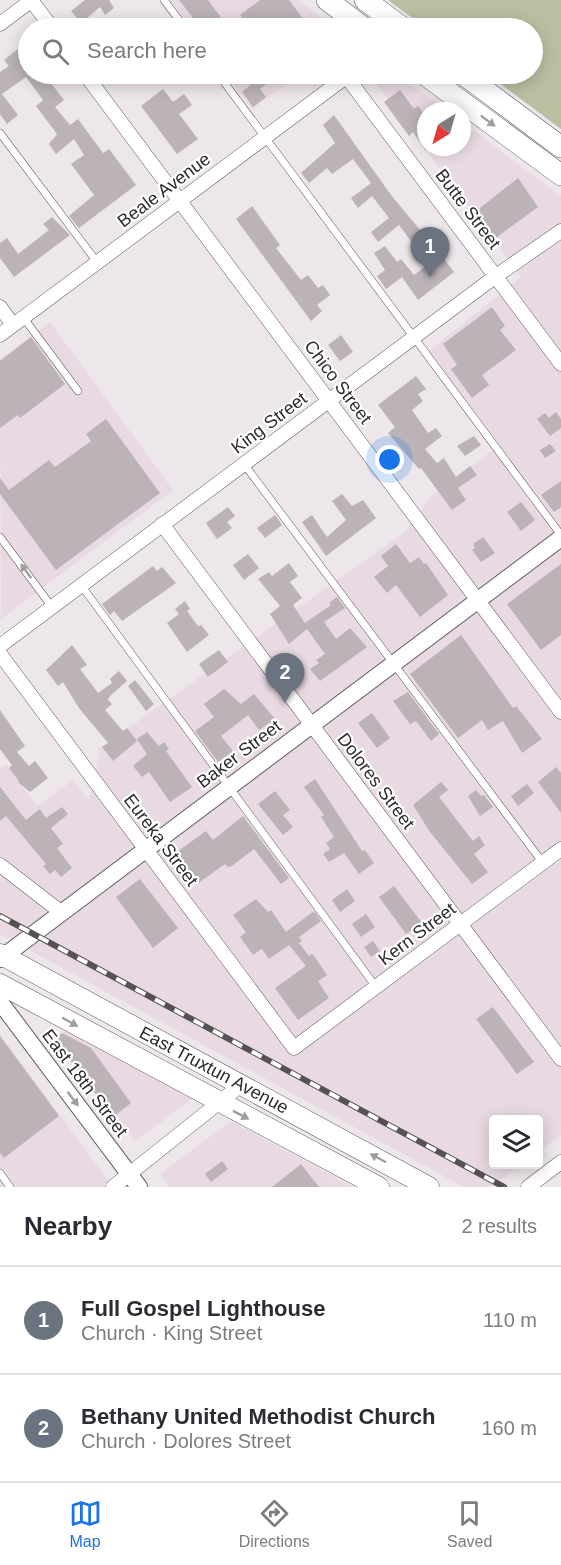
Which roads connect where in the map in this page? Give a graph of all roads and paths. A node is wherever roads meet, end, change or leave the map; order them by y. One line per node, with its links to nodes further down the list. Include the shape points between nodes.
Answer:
1 (31, 0): 5 (street); 9 (street)
2 (164, 0): 6 (lane)
3 (327, 0): 7 (main road)
4 (365, 0): 8 (main road)
5 (44, 18)
6 (178, 18)
7 (351, 18)
8 (389, 18)
9 (0, 24)
10 (93, 84): 20 (street, Chico Street)
11 (225, 84): 17 (lane)
12 (336, 84): 17 (street, Beale Avenue)
13 (355, 84): 23 (street, Butte Street)
14 (438, 84): 19 (main road, one-way to 19)
15 (476, 84): 18 (main road)
16 (0, 133): 22 (lane)
17 (264, 138): 20 (street, Beale Avenue); 27 (lane)
18 (561, 147)
19 (561, 175)
20 (180, 200): 22 (street, Beale Avenue); 30 (street, Chico Street)
21 (561, 231): 23 (street, King Street)
22 (97, 262): 25 (street, Beale Avenue)
23 (495, 276): 27 (street, King Street); 28 (street, Butte Street)
24 (0, 306): 25 (street)
25 (18, 321): 26 (street, Beale Avenue); 29 (lane)
26 (0, 334)
27 (414, 337): 30 (street, King Street); 33 (lane)
28 (561, 364)
29 (78, 391)
30 (329, 400): 31 (street, King Street); 36 (street, Chico Street)
31 (244, 463): 32 (street, King Street); 40 (lane)
32 (162, 524): 35 (street, King Street); 42 (street, Dolores Street)
33 (561, 536): 36 (street, Baker Street)
34 (0, 537): 37 (lane, one-way to 34)
35 (81, 585): 37 (street, King Street); 43 (lane)
36 (478, 600): 40 (street, Baker Street); 41 (street, Chico Street)
37 (52, 606): 38 (street, King Street)
38 (0, 645)
39 (0, 654): 44 (street, Eureka Street)
40 (394, 662): 42 (street, Baker Street); 46 (lane)
41 (561, 712)
42 (311, 724): 43 (street, Baker Street); 49 (street, Dolores Street)
43 (229, 786): 44 (street, Baker Street); 52 (lane)
44 (145, 848): 48 (street, Baker Street); 54 (street, Eureka Street)
45 (561, 849): 46 (street, Kern Street)
46 (543, 862): 49 (street, Kern Street)
47 (0, 865): 48 (street)
48 (62, 913): 50 (street, Baker Street)
49 (460, 924): 52 (street, Kern Street); 55 (street, Dolores Street)
50 (1, 956): 56 (main road, East Truxtun Avenue)
51 (0, 984): 57 (main road, East Truxtun Avenue, one-way to 57)
52 (376, 987): 54 (street, Kern Street)
53 (0, 1002): 60 (street, East 18th Street, one-way to 60)
54 (294, 1048)
55 (561, 1059)
56 (241, 1085): 57 (street); 64 (main road, East Truxtun Avenue, one-way to 56)
57 (218, 1103): 60 (street); 63 (main road, East Truxtun Avenue, one-way to 63)
58 (561, 1162): 65 (street)
59 (0, 1173): 61 (lane)
60 (134, 1181): 62 (street)
61 (10, 1187)
62 (113, 1187)
63 (378, 1187)
64 (429, 1187)
65 (528, 1187)

